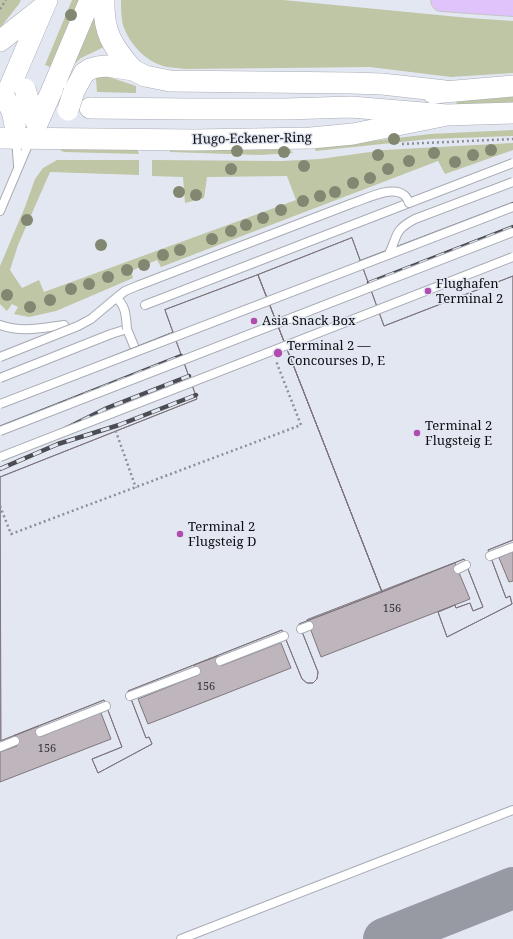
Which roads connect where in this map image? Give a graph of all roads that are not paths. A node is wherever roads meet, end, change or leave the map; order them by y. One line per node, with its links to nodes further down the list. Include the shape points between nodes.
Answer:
1 (90, 0): 15 (street, bridge)
2 (104, 0): 7 (street, via 104,22 108,35)
3 (442, 0): 5 (highway)
4 (45, 3): 6 (street); 10 (street)
5 (513, 5)
6 (0, 41)
7 (133, 70): 9 (street, Hugo-Eckener-Ring, via 155,79 181,82 346,82); 15 (street, bridge, via 107,66 90,69 80,79 68,110)
8 (513, 86): 9 (street, Hugo-Eckener-Ring)
9 (445, 91): 11 (street, Hugo-Eckener-Ring)
10 (8, 96): 15 (street, bridge, via 30,106)
11 (351, 107): 12 (street, Hugo-Eckener-Ring); 14 (street, Hugo-Eckener-Ring)
12 (90, 108)
13 (513, 113): 14 (street, Hugo-Eckener-Ring)
14 (447, 115): 15 (street, Hugo-Eckener-Ring, via 353,134 311,138 194,140)
15 (37, 132): 17 (lane); 17 (lane)
16 (513, 163): 19 (lane, bridge)
17 (18, 168): 21 (lane)
18 (513, 182): 23 (lane, bridge, via 415,219 403,226 395,237)
19 (409, 204): 25 (lane, bridge, via 406,196 398,192 385,192 137,286); 26 (lane)
20 (513, 207): 23 (lane, bridge)
21 (0, 211)
22 (513, 232): 34 (lane, bridge)
23 (389, 254): 30 (lane, bridge)
24 (513, 257): 35 (lane, bridge)
25 (116, 298): 29 (lane, bridge, via 123,304); 31 (lane, bridge, via 91,319 78,326)
26 (145, 305)
27 (0, 325): 28 (lane, via 23,330)
28 (64, 325)
29 (127, 328): 30 (lane); 32 (lane, bridge)
30 (136, 351): 33 (lane, bridge)
31 (0, 357)
32 (0, 378)
33 (0, 404)
34 (0, 431)
35 (0, 457)
36 (513, 547): 37 (lane)
37 (490, 556)
38 (466, 565): 39 (lane)
39 (458, 568)
40 (284, 636): 41 (lane)
41 (220, 661)
42 (196, 671): 43 (lane)
43 (130, 696)
44 (106, 706): 45 (lane)
45 (40, 732)
46 (15, 741): 47 (lane)
47 (0, 747)
48 (513, 810): 49 (lane)
49 (181, 939)

